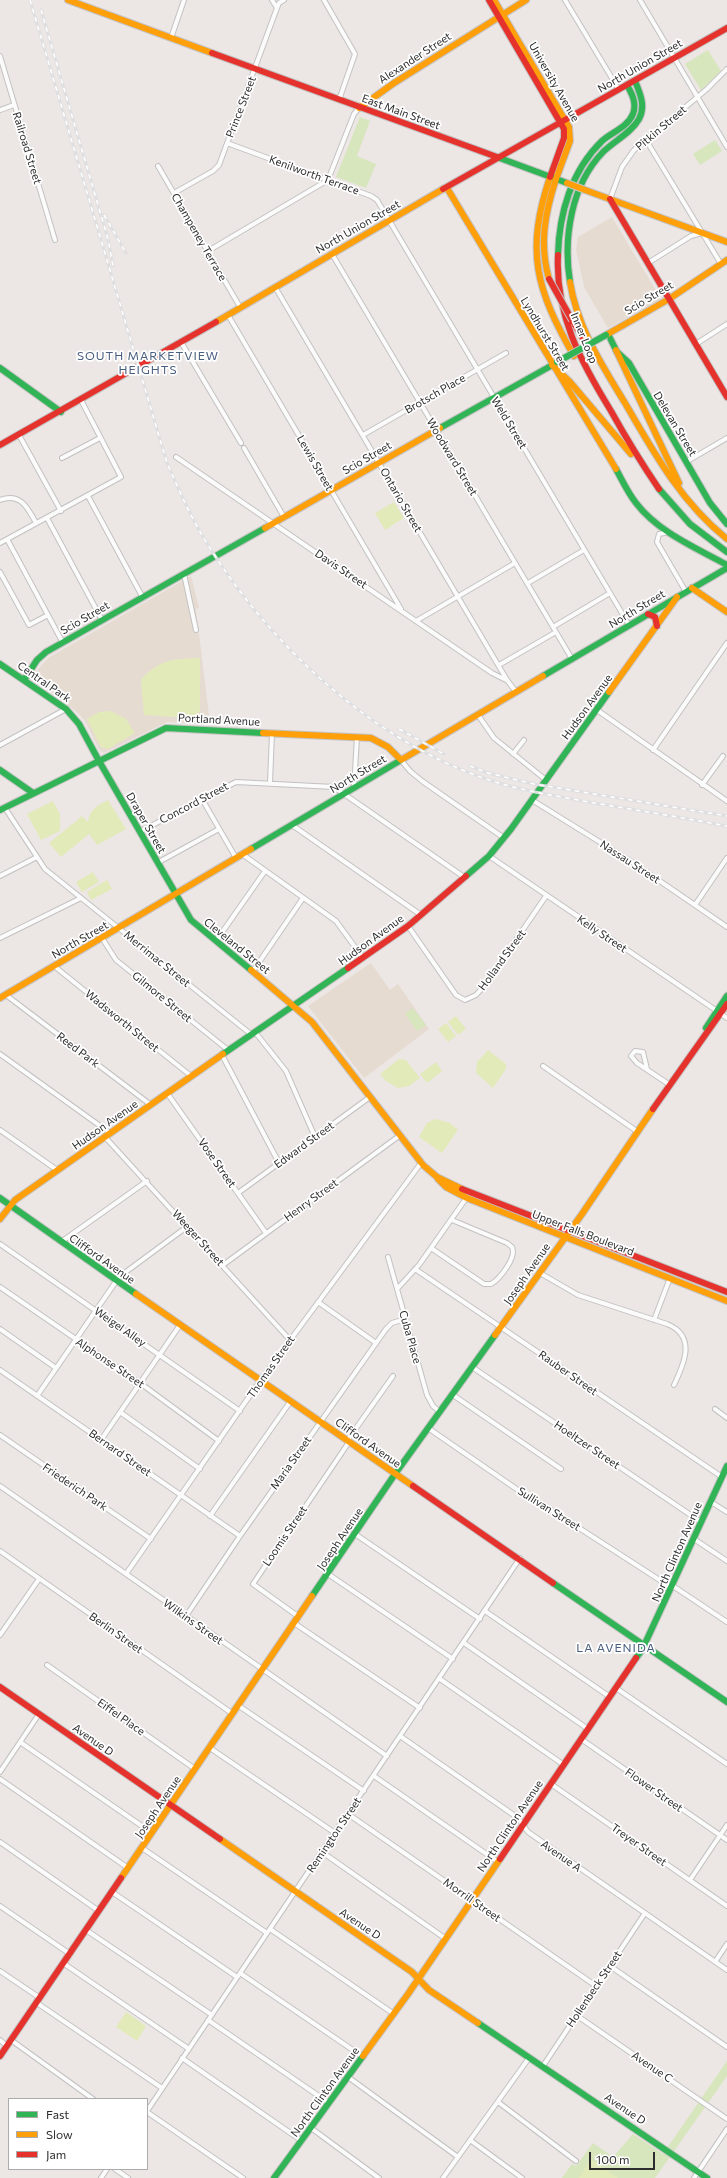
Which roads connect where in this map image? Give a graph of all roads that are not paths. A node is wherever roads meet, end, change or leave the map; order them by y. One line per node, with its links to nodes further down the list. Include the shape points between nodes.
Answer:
1 (68, 0): 14 (main road, East Main Street)
2 (184, 0): 14 (street)
3 (272, 0): 11 (street)
4 (284, 0): 11 (street, Prince Street)
5 (324, 0): 23 (street, via 355,54)
6 (489, 0): 12 (main road, University Avenue)
7 (494, 0): 12 (main road, University Avenue)
8 (526, 0): 12 (main road, Alexander Street)
9 (565, 0): 21 (street)
10 (640, 0): 16 (street)
11 (277, 8): 17 (street, Prince Street)
12 (501, 16): 25 (main road, Alexander Street); 27 (main road, University Avenue)
13 (727, 28): 16 (main road, North Union Street)
14 (171, 38): 17 (main road, East Main Street)
15 (0, 56): 24 (street, Railroad Street)
16 (674, 58): 19 (main road, North Union Street); 22 (street)
17 (255, 69): 23 (main road, East Main Street); 30 (street, Prince Street)
18 (727, 69): 22 (street, Pitkin Street)
19 (635, 81): 20 (main road, North Union Street); 62 (main road, Inner Loop, via 643,101 641,116 634,128 606,148 589,170 574,207 568,245 570,281 577,312 592,345)
20 (627, 85): 21 (main road, North Union Street); 68 (main road, Inner Loop, via 635,102 632,116 626,124 596,147 580,171 564,208 557,257 560,297 570,337)
21 (619, 90): 27 (main road, North Union Street)
22 (697, 98): 28 (street, Pitkin Street); 29 (street)
23 (339, 100): 25 (main road, East Main Street)
24 (14, 105): 26 (street); 42 (street, Railroad Street)
25 (359, 108): 32 (main road, East Main Street); 36 (street, Alexander Street, via 354,114)
26 (0, 110)
27 (563, 122): 32 (main road, North Union Street); 34 (main road, University Avenue, via 564,135); 35 (main road, University Avenue, via 570,130 570,138)
28 (646, 140): 39 (street, Pitkin Street, via 625,162); 41 (street)
29 (726, 142): 31 (street)
30 (227, 143): 36 (street, Kenilworth Terrace); 38 (street, Prince Street, via 216,169)
31 (727, 147)
32 (499, 158): 34 (main road, East Main Street); 37 (main road, North Union Street)
33 (158, 166): 38 (street, Champeney Terrace)
34 (550, 177): 35 (main road, East Main Street); 68 (main road, University Avenue, via 540,204 536,230 536,262 540,286 556,326)
35 (556, 179): 39 (main road, East Main Street, bridge); 62 (main road, University Avenue, bridge, via 543,232 544,260 549,279)
36 (328, 180): 40 (street, Kenilworth Terrace, via 371,196); 44 (street)
37 (447, 188): 40 (main road, North Union Street); 59 (main road, Lyndhurst Street)
38 (174, 193): 44 (street, Champeney Terrace)
39 (610, 199): 41 (main road, East Main Street); 47 (main road)
40 (389, 220): 45 (main road, North Union Street); 61 (street, Weld Street)
41 (702, 232): 43 (main road, East Main Street); 47 (street, via 691,236); 48 (street)
42 (55, 240)
43 (727, 242)
44 (208, 251): 51 (street, Champeney Terrace)
45 (332, 254): 49 (main road, North Union Street); 66 (street, Woodward Street)
46 (727, 260): 48 (main road, Scio Street)
47 (648, 263): 50 (main road)
48 (721, 264): 50 (main road, Scio Street)
49 (275, 287): 51 (main road, North Union Street); 71 (street, Ontario Street)
50 (669, 299): 54 (main road, Scio Street); 56 (main road)
51 (240, 307): 52 (main road, North Union Street)
52 (228, 314): 55 (main road, North Union Street); 82 (street, Lewis Street)
53 (727, 324): 56 (street)
54 (607, 334): 57 (main road, Delevan Street); 59 (main road, Scio Street, bridge)
55 (181, 342): 65 (main road, North Union Street); 74 (street)
56 (696, 344): 64 (main road)
57 (616, 350): 79 (main road, Delevan Street, via 629,363); 91 (main road, via 678,482)
58 (506, 353): 61 (street, Brotsch Place)
59 (555, 363): 63 (main road, Scio Street); 81 (main road); 92 (main road, Lyndhurst Street, via 627,490 647,515)
60 (0, 368): 67 (main road)
61 (478, 370): 63 (street, Weld Street); 66 (street, Brotsch Place)
62 (620, 394): 91 (main road, Inner Loop, via 675,485 692,508)
63 (494, 397): 69 (main road, Scio Street); 96 (street, Weld Street)
64 (727, 397)
65 (81, 400): 67 (main road, North Union Street); 72 (street)
66 (420, 403): 69 (street, Woodward Street); 71 (street, Brotsch Place)
67 (60, 412): 70 (main road, North Union Street)
68 (617, 422): 81 (main road, Inner Loop)
69 (436, 430): 80 (main road, Scio Street); 98 (street, Woodward Street)
70 (18, 435): 75 (main road, North Union Street); 85 (street)
71 (363, 435): 80 (street, Ontario Street)
72 (100, 438): 78 (street); 83 (street, via 121,477)
73 (727, 438): 79 (street)
74 (241, 443)
75 (0, 445)
76 (244, 448): 86 (street)
77 (176, 457): 89 (street, Davis Street)
78 (62, 458)
79 (686, 462): 90 (main road, Delevan Street, via 713,507)
80 (379, 463): 82 (main road, Scio Street); 106 (street, Ontario Street)
81 (654, 484): 97 (main road, Inner Loop, via 689,524)
82 (331, 490): 86 (main road, Scio Street); 109 (street, Lewis Street)
83 (88, 496): 85 (street); 108 (street)
84 (0, 500): 88 (street, via 10,498 22,501)
85 (61, 511): 87 (street)
86 (284, 517): 89 (main road, Scio Street)
87 (46, 518): 88 (street); 113 (street)
88 (36, 523): 93 (street)
89 (274, 523): 101 (main road, Scio Street); 109 (street, Davis Street)
90 (727, 524)
91 (710, 526): 94 (main road, Inner Loop)
92 (668, 532): 99 (main road, Lyndhurst Street); 104 (street, via 659,534 657,542)
93 (7, 539): 95 (street); 111 (street)
94 (727, 539)
95 (0, 543)
96 (584, 550): 102 (street); 105 (street, Weld Street)
97 (727, 552)
98 (515, 562): 102 (street, Woodward Street); 106 (street)
99 (727, 566): 103 (main road, North Street)
100 (0, 572): 111 (street, via 29,625)
101 (184, 574): 108 (main road, Scio Street); 118 (street)
102 (528, 583): 117 (street, Woodward Street)
103 (692, 588): 104 (main road, North Street); 110 (main road)
104 (686, 592): 107 (main road, North Street)
105 (610, 593): 115 (street, Weld Street); 117 (street)
106 (458, 597): 114 (street); 123 (street, Ontario Street)
107 (676, 597): 112 (main road, North Street); 116 (main road, Hudson Avenue)
108 (143, 598): 113 (main road, Scio Street)
109 (402, 611): 114 (street, Davis Street)
110 (727, 612)
111 (48, 614): 119 (street)
112 (648, 614): 115 (main road, North Street); 116 (main road, via 654,617)
113 (102, 620): 119 (main road, Scio Street)
114 (416, 621): 125 (street, Davis Street, via 492,673)
115 (629, 625): 121 (main road, North Street)
116 (657, 626): 128 (main road, Hudson Avenue)
117 (555, 629): 121 (street, Woodward Street); 123 (street)
118 (196, 630)
119 (63, 643): 124 (main road, Scio Street, via 42,655)
120 (727, 643): 134 (street)
121 (572, 659): 126 (main road, North Street)
122 (0, 664): 124 (main road, Central Park)
123 (499, 666): 125 (street, Ontario Street)
124 (24, 680): 127 (main road, Central Park)
125 (507, 680): 126 (street, Ontario Street)
126 (516, 692): 129 (main road, North Street)
127 (66, 709): 133 (street); 138 (main road, Central Park, via 79,724)
128 (597, 710): 134 (street); 140 (main road, Hudson Avenue)
129 (478, 715): 135 (street, via 494,738); 137 (main road, North Street)
130 (272, 734): 131 (main road, Portland Avenue); 138 (main road, Portland Avenue, via 166,728); 141 (street)
131 (357, 738): 137 (main road, Portland Avenue, via 376,740 392,750); 143 (street)
132 (524, 740): 135 (street)
133 (0, 745)
134 (653, 750): 142 (street)
135 (513, 754): 140 (street)
136 (722, 756): 142 (street)
137 (401, 760): 143 (main road, North Street); 153 (street, via 410,772)
138 (99, 761): 144 (main road, Portland Avenue); 152 (main road, Draper Street)
139 (0, 770): 144 (main road)
140 (546, 780): 147 (main road, Hudson Avenue)
141 (270, 783): 145 (street, Concord Street, via 334,787); 146 (street, Concord Street, via 236,782)
142 (702, 785): 148 (street)
143 (354, 788): 145 (main road, North Street)
144 (34, 793): 149 (main road, Portland Avenue)
145 (345, 794): 150 (main road, North Street); 162 (street, Concord Street)
146 (202, 799): 151 (street); 152 (street, Concord Street)
147 (532, 800): 153 (main road, Hudson Avenue); 167 (street, Nassau Street)
148 (727, 801)
149 (2, 809): 156 (street, Merrimac Street)
150 (292, 825): 154 (main road, North Street); 168 (street)
151 (219, 829): 157 (street); 159 (street)
152 (140, 832): 159 (main road, Draper Street)
153 (504, 838): 155 (main road, Hudson Avenue)
154 (242, 854): 157 (main road, North Street); 160 (street)
155 (489, 856): 162 (main road, Hudson Avenue); 164 (street, Kelly Street)
156 (38, 857): 161 (street); 165 (street, Merrimac Street, via 45,869)
157 (236, 858): 163 (main road, North Street)
158 (727, 858): 167 (street)
159 (157, 863): 163 (main road, Draper Street)
160 (265, 871): 166 (street); 174 (street)
161 (0, 876)
162 (464, 877): 168 (main road, Hudson Avenue)
163 (175, 895): 171 (main road, North Street); 174 (main road, Cleveland Street, via 191,920)
164 (546, 896): 169 (street, Holland Street, via 485,985 476,995 465,1000 456,994); 182 (street, Kelly Street)
165 (80, 898): 171 (street, Merrimac Street); 172 (street)
166 (304, 898): 175 (street, via 336,920); 177 (street)
167 (695, 905): 170 (street, Nassau Street)
168 (421, 915): 169 (main road, Hudson Avenue)
169 (408, 926): 175 (main road, Hudson Avenue)
170 (727, 926)
171 (119, 928): 173 (main road, North Street); 184 (street, Merrimac Street)
172 (0, 938)
173 (102, 938): 176 (main road, North Street); 185 (street, Gilmore Street, via 116,960)
174 (216, 942): 177 (main road, Cleveland Street)
175 (363, 959): 181 (main road, Hudson Avenue)
176 (54, 966): 178 (main road, North Street); 190 (street, Wadsworth Street)
177 (253, 971): 181 (main road, Cleveland Street)
178 (3, 996): 194 (street, Reed Park)
179 (727, 996): 182 (main road, Joseph Avenue)
180 (727, 1004): 182 (main road, Joseph Avenue)
181 (294, 1006): 184 (main road, Hudson Avenue); 193 (main road, Upper Falls Boulevard, via 317,1027)
182 (719, 1012): 183 (street, Kelly Street); 191 (main road, Joseph Avenue)
183 (727, 1018)
184 (253, 1034): 185 (main road, Hudson Avenue); 199 (street, Merrimac Street, via 286,1071)
185 (228, 1050): 187 (main road, Hudson Avenue)
186 (0, 1054): 197 (street, Weeger Street)
187 (222, 1055): 190 (main road, Hudson Avenue); 200 (street)
188 (543, 1066): 196 (street)
189 (647, 1069): 189 (street, via 633,1059 631,1056 635,1051 643,1052); 191 (street)
190 (191, 1076): 192 (main road, Hudson Avenue)
191 (670, 1085): 196 (main road, Joseph Avenue)
192 (167, 1093): 194 (main road, Hudson Avenue); 206 (street, Vose Street)
193 (370, 1097): 198 (main road, Upper Falls Boulevard); 199 (street, Edward Street)
194 (151, 1105): 197 (main road, Hudson Avenue)
195 (0, 1130): 202 (street)
196 (638, 1132): 213 (main road, Joseph Avenue)
197 (108, 1135): 202 (main road, Hudson Avenue); 204 (street, Weeger Street)
198 (399, 1136): 201 (main road, Upper Falls Boulevard); 214 (street, Henry Street)
199 (315, 1137): 200 (street, Edward Street)
200 (278, 1163): 206 (street, Edward Street)
201 (421, 1163): 203 (main road, Upper Falls Boulevard); 229 (street, Thomas Street)
202 (57, 1170): 209 (main road, Hudson Avenue)
203 (436, 1177): 205 (main road, Upper Falls Boulevard); 208 (main road, Upper Falls Boulevard, via 446,1187)
204 (147, 1181): 212 (street, Weeger Street); 216 (street)
205 (470, 1192): 208 (street); 213 (main road, Upper Falls Boulevard)
206 (238, 1193): 214 (street, Vose Street)
207 (0, 1198): 209 (main road, Clifford Avenue)
208 (467, 1198): 211 (street); 215 (main road, Upper Falls Boulevard)
209 (9, 1206): 210 (main road, Hudson Avenue); 216 (main road, Clifford Avenue)
210 (0, 1219)
211 (452, 1220): 218 (street); 218 (street, via 506,1242 512,1247 512,1257 496,1280 490,1285 484,1284)
212 (188, 1226): 220 (street, Weeger Street); 224 (street, via 124,1272)
213 (570, 1231): 215 (main road, Joseph Avenue); 227 (main road, Upper Falls Boulevard)
214 (266, 1233): 220 (street, Henry Street)
215 (565, 1237): 222 (main road, Joseph Avenue); 223 (main road, Upper Falls Boulevard)
216 (60, 1242): 224 (main road, Clifford Avenue)
217 (0, 1244): 230 (street, Weigel Alley)
218 (431, 1248): 221 (street)
219 (388, 1257): 226 (street, Cuba Place)
220 (223, 1265): 237 (street, Weeger Street)
221 (415, 1269): 226 (street); 234 (street, Rauber Street)
222 (540, 1273): 232 (street, via 578,1295); 234 (main road, Joseph Avenue)
223 (670, 1278): 228 (main road, Upper Falls Boulevard); 232 (street)
224 (116, 1281): 230 (street); 233 (main road, Clifford Avenue)
225 (0, 1287): 236 (street, Alphonse Street)
226 (397, 1289): 231 (street, Cuba Place)
227 (727, 1292)
228 (727, 1300)
229 (318, 1302): 237 (street, Thomas Street); 238 (street)
230 (96, 1310): 236 (street); 239 (street, Weigel Alley)
231 (405, 1319): 238 (street, Maria Street, via 388,1327); 253 (street, Cuba Place, via 428,1397)
232 (654, 1320): 246 (street, via 675,1328 685,1342 685,1356)
233 (180, 1325): 239 (street); 244 (main road, Clifford Avenue)
234 (502, 1327): 240 (main road, Joseph Avenue); 265 (street, Rauber Street)
235 (0, 1329): 241 (street)
236 (75, 1340): 241 (street); 245 (street, Alphonse Street)
237 (290, 1340): 244 (street, Thomas Street)
238 (376, 1343): 255 (street, Maria Street)
239 (160, 1354): 245 (street); 251 (street, Weigel Alley)
240 (472, 1367): 247 (main road, Joseph Avenue); 271 (street, Hoeltzer Street)
241 (56, 1368): 248 (street)
242 (0, 1370): 248 (street, Bernard Street)
243 (393, 1376): 260 (street)
244 (260, 1381): 249 (main road, Clifford Avenue); 251 (street, Thomas Street)
245 (140, 1383): 252 (street); 259 (street, Alphonse Street)
246 (674, 1385)
247 (453, 1394): 253 (main road, Joseph Avenue); 263 (street)
248 (37, 1396): 258 (street, Bernard Street)
249 (290, 1402): 255 (main road, Clifford Avenue); 270 (street)
250 (715, 1409): 254 (street)
251 (240, 1411): 259 (street, Thomas Street)
252 (120, 1412): 258 (street); 262 (street)
253 (440, 1412): 256 (main road, Joseph Avenue)
254 (727, 1418)
255 (320, 1422): 260 (main road, Clifford Avenue); 273 (street, Maria Street)
256 (428, 1428): 264 (main road, Joseph Avenue); 282 (street, Sullivan Street, via 531,1499)
257 (0, 1435): 274 (street, Friederich Park)
258 (101, 1440): 267 (street, Bernard Street)
259 (219, 1441): 262 (street, Thomas Street)
260 (348, 1442): 264 (main road, Clifford Avenue); 285 (street, Loomis Street, via 252,1584)
261 (727, 1466): 265 (main road, North Clinton Avenue)
262 (200, 1469): 267 (street, Thomas Street)
263 (561, 1469)
264 (395, 1474): 272 (main road, Joseph Avenue); 277 (main road, Clifford Avenue)
265 (722, 1477): 268 (main road, North Clinton Avenue)
266 (0, 1486): 279 (street, Wilkins Street)
267 (181, 1496): 270 (street, Bernard Street); 274 (street, Thomas Street)
268 (711, 1502): 269 (street); 271 (main road, North Clinton Avenue)
269 (727, 1512)
270 (210, 1516): 273 (street, Bernard Street)
271 (702, 1522): 275 (main road, North Clinton Avenue)
272 (355, 1534): 280 (main road, Joseph Avenue); 286 (street)
273 (240, 1536): 284 (street, Maria Street)
274 (150, 1538): 279 (street, Thomas Street)
275 (694, 1539): 278 (street); 282 (main road, North Clinton Avenue)
276 (0, 1551): 281 (street, Berlin Street)
277 (520, 1558): 283 (street, Remington Street); 291 (main road, Clifford Avenue)
278 (727, 1560)
279 (126, 1574): 284 (street, Wilkins Street)
280 (328, 1574): 285 (main road, Joseph Avenue); 292 (street)
281 (40, 1579): 289 (street); 303 (street, Berlin Street)
282 (672, 1587): 287 (street, Sullivan Street); 291 (main road, North Clinton Avenue)
283 (485, 1611): 286 (street, Remington Street); 298 (street)
284 (186, 1616): 294 (street, Wilkins Street)
285 (299, 1617): 288 (main road, Joseph Avenue)
286 (480, 1619): 290 (street, Remington Street)
287 (727, 1622)
288 (294, 1623): 294 (main road, Joseph Avenue); 301 (street)
289 (0, 1635)
290 (464, 1643): 292 (street, Remington Street); 304 (street)
291 (644, 1646): 297 (main road, North Clinton Avenue); 299 (main road, Clifford Avenue)
292 (453, 1659): 295 (street, Remington Street)
293 (47, 1665): 312 (street, Eiffel Place)
294 (262, 1670): 300 (main road, Joseph Avenue); 309 (street, Wilkins Street)
295 (440, 1679): 301 (street, Remington Street); 311 (street)
296 (0, 1688): 302 (main road, Avenue D)
297 (616, 1688): 298 (main road, North Clinton Avenue); 310 (street)
298 (610, 1697): 304 (main road, North Clinton Avenue)
299 (727, 1702)
300 (238, 1706): 303 (main road, Joseph Avenue); 317 (street)
301 (420, 1708): 305 (street, Remington Street)
302 (39, 1714): 307 (street); 318 (main road, Avenue D)
303 (233, 1714): 308 (main road, Joseph Avenue)
304 (588, 1729): 306 (main road, North Clinton Avenue)
305 (400, 1736): 309 (street, Remington Street); 320 (street, Avenue A, via 518,1818)
306 (581, 1739): 311 (main road, North Clinton Avenue); 324 (street, Flower Street)
307 (20, 1742): 313 (street); 322 (street)
308 (210, 1748): 312 (main road, Joseph Avenue); 323 (street)
309 (388, 1756): 314 (street, Remington Street)
310 (727, 1764)
311 (564, 1765): 316 (main road, North Clinton Avenue)
312 (195, 1769): 318 (main road, Joseph Avenue)
313 (0, 1772)
314 (374, 1776): 317 (street, Remington Street); 329 (street)
315 (0, 1779): 330 (street)
316 (551, 1784): 320 (main road, North Clinton Avenue); 331 (street, Treyer Street)
317 (364, 1791): 319 (street, Remington Street)
318 (170, 1806): 322 (main road, Joseph Avenue); 333 (main road, Avenue D)
319 (348, 1814): 323 (street, Remington Street); 334 (street, Morrill Street)
320 (522, 1825): 329 (main road, North Clinton Avenue); 338 (street, Avenue A, via 528,1832)
321 (727, 1825): 324 (street)
322 (152, 1833): 327 (main road, Joseph Avenue)
323 (335, 1834): 328 (street, Remington Street)
324 (720, 1835): 325 (street, Flower Street); 331 (street)
325 (727, 1840)
326 (0, 1842): 337 (street)
327 (142, 1848): 330 (main road, Joseph Avenue); 341 (street)
328 (322, 1852): 333 (street, Remington Street); 342 (street)
329 (498, 1862): 334 (main road, North Clinton Avenue)
330 (128, 1868): 332 (main road, Joseph Avenue)
331 (690, 1880): 336 (street, Treyer Street)
332 (112, 1892): 337 (main road, Joseph Avenue); 351 (street)
333 (295, 1892): 339 (street, Remington Street); 352 (main road, Avenue D, via 412,1972)
334 (472, 1900): 342 (main road, North Clinton Avenue); 353 (street, Morrill Street)
335 (0, 1906): 344 (street)
336 (727, 1906)
337 (99, 1911): 340 (main road, Joseph Avenue)
338 (645, 1913): 345 (street, Avenue A); 347 (street, Hollenbeck Street)
339 (270, 1929): 341 (street, Remington Street); 355 (street)
340 (86, 1930): 344 (main road, Joseph Avenue); 356 (street)
341 (267, 1933): 350 (street, Remington Street)
342 (446, 1939): 352 (main road, North Clinton Avenue)
343 (727, 1944): 345 (street)
344 (70, 1954): 346 (main road, Joseph Avenue)
345 (715, 1962): 348 (street, Avenue A)
346 (63, 1963): 354 (main road, Joseph Avenue); 362 (street)
347 (610, 1966): 353 (street, Hollenbeck Street); 361 (street)
348 (727, 1970)
349 (0, 1971): 354 (street)
350 (240, 1973): 351 (street, Remington Street); 364 (street)
351 (237, 1977): 356 (street, Remington Street)
352 (418, 1979): 355 (main road, North Clinton Avenue); 366 (main road, Avenue D, via 429,1990)
353 (596, 1986): 357 (street, Hollenbeck Street)
354 (38, 2000): 360 (main road, Joseph Avenue); 369 (street)
355 (394, 2014): 364 (main road, North Clinton Avenue)
356 (212, 2015): 358 (street, Remington Street)
357 (576, 2015): 367 (street, Hollenbeck Street); 375 (street, Avenue C)
358 (208, 2020): 362 (street, Remington Street); 372 (street)
359 (0, 2040): 360 (street)
360 (9, 2043): 363 (main road, Joseph Avenue); 370 (street)
361 (727, 2047)
362 (189, 2049): 365 (street, Remington Street)
363 (0, 2056)
364 (363, 2057): 368 (main road, North Clinton Avenue)
365 (182, 2058): 369 (street, Remington Street); 379 (street)
366 (529, 2058): 367 (main road, Avenue D); 371 (street)
367 (542, 2066): 383 (main road, Avenue D)
368 (348, 2077): 372 (main road, North Clinton Avenue); 380 (street)
369 (162, 2088): 373 (street, Remington Street)
370 (92, 2098)
371 (498, 2102): 378 (street); 381 (street)
372 (329, 2103): 376 (main road, North Clinton Avenue)
373 (148, 2109)
374 (148, 2112): 385 (street)
375 (727, 2119)
376 (311, 2128): 379 (main road, North Clinton Avenue); 387 (street)
377 (727, 2129): 383 (street)
378 (470, 2140): 380 (street); 389 (street)
379 (302, 2141): 386 (main road, North Clinton Avenue)
380 (458, 2157): 388 (street)
381 (576, 2161)
382 (116, 2170): 384 (street)
383 (698, 2172): 390 (street); 391 (main road, Avenue D)
384 (128, 2178)
385 (243, 2178)
386 (274, 2178)
387 (379, 2178)
388 (443, 2178)
389 (522, 2178)
390 (694, 2178)
391 (707, 2178)

